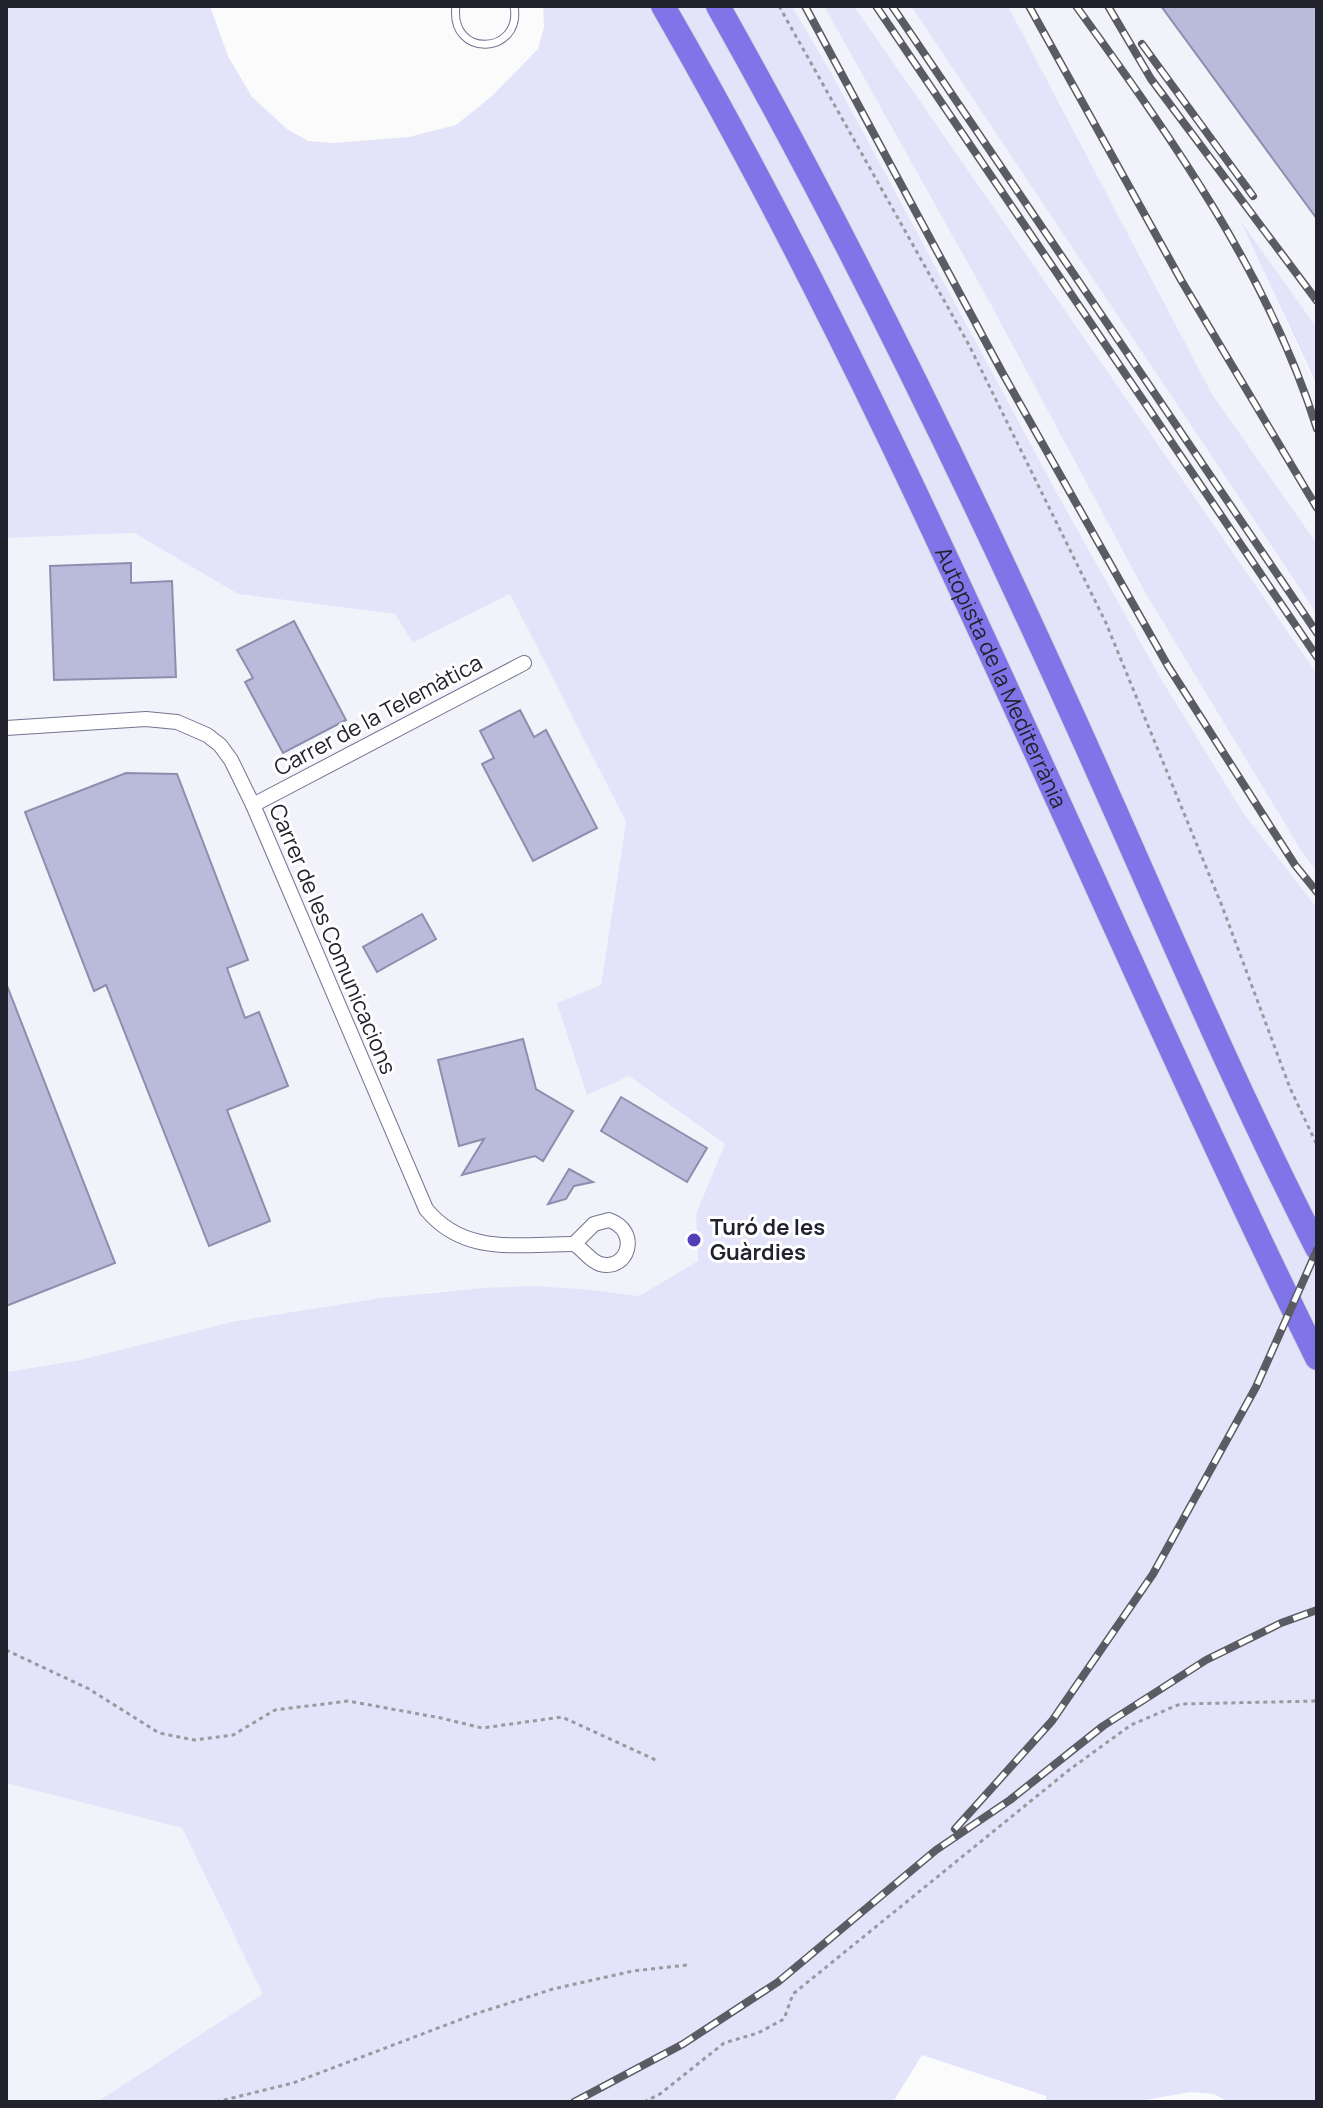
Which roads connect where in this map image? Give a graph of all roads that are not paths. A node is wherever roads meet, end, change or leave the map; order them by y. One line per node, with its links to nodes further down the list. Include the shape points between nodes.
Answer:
1 (456, 6): 2 (lane, via 461,33 487,45 511,29)
2 (514, 6)
3 (663, 6): 10 (highway, Autopista de la Mediterrània, via 770,198 887,429)
4 (718, 6): 9 (highway, via 814,179 922,393)
5 (524, 663): 7 (street, Carrer de la Telemàtica)
6 (6, 728): 7 (street, Carrer de les Comunicacions, via 146,719 177,722 220,745)
7 (253, 805): 8 (street, Carrer de les Comunicacions, via 426,1209 437,1223 465,1240)
8 (574, 1244)
9 (1317, 1248)
10 (1317, 1358)

